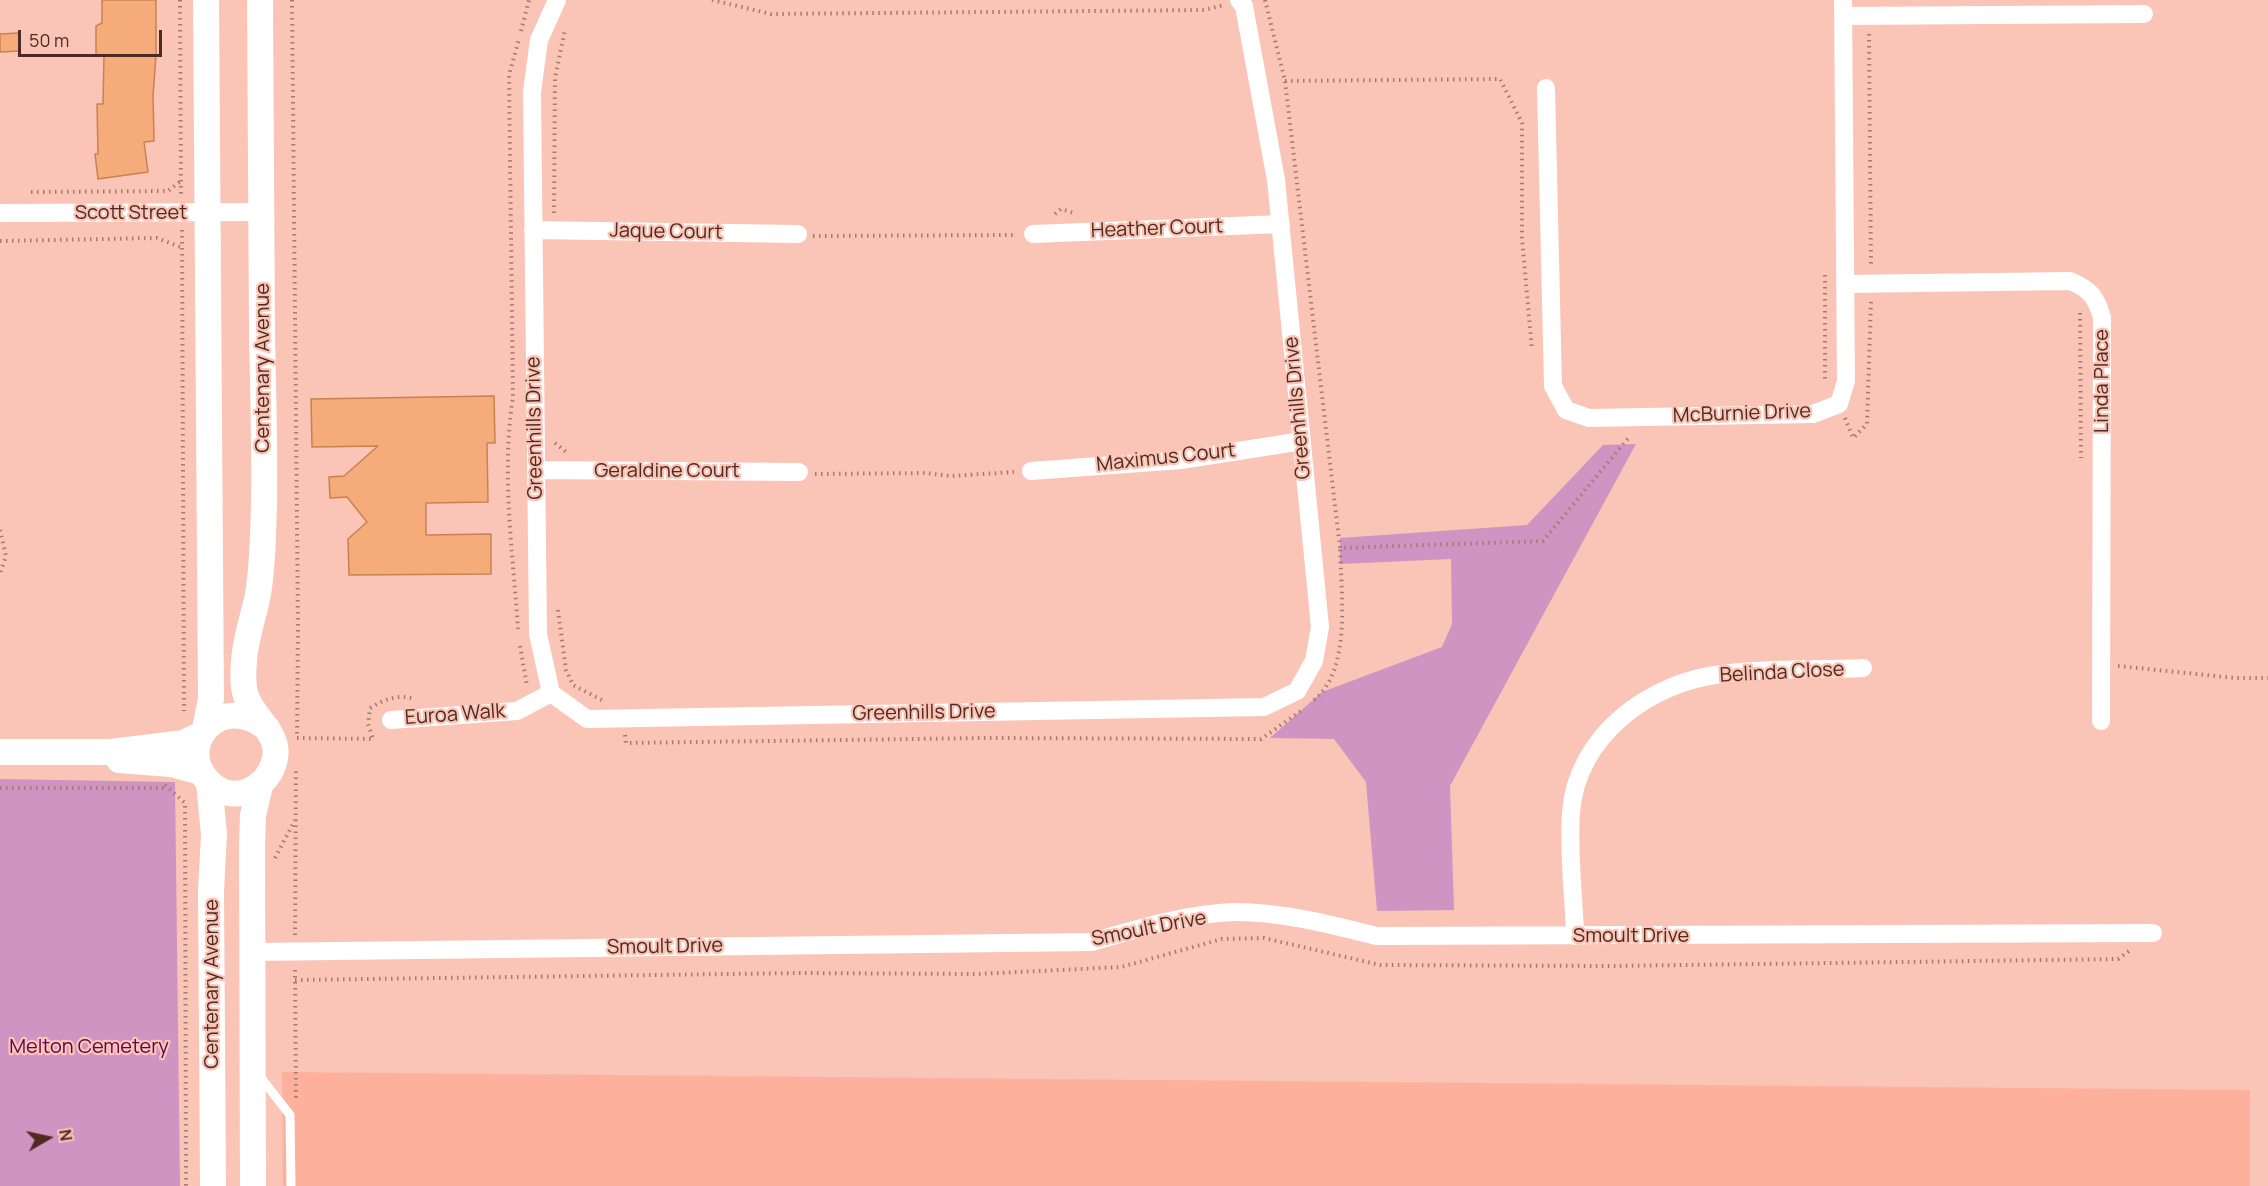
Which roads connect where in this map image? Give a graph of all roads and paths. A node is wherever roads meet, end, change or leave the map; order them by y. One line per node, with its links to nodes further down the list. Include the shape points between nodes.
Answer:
1 (180, 0): 19 (path)
2 (206, 0): 26 (street)
3 (260, 0): 23 (street, Centenary Avenue)
4 (292, 0): 69 (path)
5 (530, 0): 60 (path, via 509,75 513,397 509,422 510,511 518,636 527,689)
6 (557, 0): 29 (street, Greenhills Drive, via 539,40 532,92)
7 (712, 0): 8 (path, via 771,14 1204,10 1220,8)
8 (1232, 0)
9 (1239, 0): 18 (street, Greenhills Drive, via 1244,6)
10 (1265, 0): 15 (path)
11 (1843, 8): 13 (street); 36 (street, McBurnie Drive)
12 (2144, 14): 13 (street)
13 (1869, 16): 37 (path)
14 (569, 20): 21 (path, via 555,78)
15 (1285, 81): 17 (path); 39 (path, via 1500,79 1522,123 1522,238)
16 (1546, 88): 42 (street, McBurnie Drive, via 1553,386 1566,410 1589,418)
17 (1297, 178): 18 (path); 43 (path)
18 (1276, 180): 28 (street, Greenhills Drive)
19 (181, 181): 20 (path, via 168,191); 25 (path)
20 (24, 192)
21 (554, 205): 22 (path); 30 (path)
22 (561, 211)
23 (261, 212): 26 (street, Scott Street); 68 (street, Centenary Avenue, via 262,549 244,661 246,697)
24 (0, 213): 25 (street, Scott Street)
25 (182, 213): 26 (street, Scott Street); 34 (path)
26 (209, 213): 67 (street, via 211,699)
27 (1076, 213): 32 (path, via 1061,209)
28 (1281, 224): 32 (street, Heather Court); 45 (street, Greenhills Drive)
29 (533, 231): 30 (street, Jaque Court); 49 (street, Greenhills Drive)
30 (554, 231): 31 (street, Jaque Court)
31 (798, 234): 32 (path)
32 (1033, 234)
33 (0, 241): 34 (path, via 157,238)
34 (182, 248): 67 (path)
35 (1825, 264): 40 (path)
36 (1845, 284): 37 (street); 41 (street, McBurnie Drive, via 1846,381)
37 (1871, 284): 38 (street, via 2070,281); 41 (path, via 1867,424 1854,438)
38 (2079, 285): 48 (path); 56 (street, Linda Place, via 2097,299 2102,317)
39 (1532, 356)
40 (1825, 384)
41 (1839, 404): 42 (street, McBurnie Drive, via 1813,414)
42 (1632, 418): 53 (path, via 1632,433 1543,541)
43 (1324, 425): 45 (path); 53 (path)
44 (555, 431): 46 (path)
45 (1301, 433): 50 (street, Maximus Court, via 1181,460); 64 (street, Greenhills Drive, via 1320,627 1314,661 1297,691 1264,708)
46 (555, 442): 47 (path, via 566,452); 49 (path)
47 (577, 452)
48 (2081, 465)
49 (545, 471): 51 (street, Geraldine Court); 59 (street, Greenhills Drive, via 538,634)
50 (1030, 471): 51 (path, via 951,476 927,472)
51 (799, 472)
52 (0, 530): 54 (path, via 6,556)
53 (1340, 548): 62 (path, via 1338,665 1326,690)
54 (0, 574)
55 (556, 602): 64 (path, via 566,670 573,685 603,700 622,702)
56 (2101, 664): 58 (path); 66 (street, Linda Place)
57 (1863, 668): 79 (street, Belinda Close, via 1721,674 1669,688 1625,714 1595,742 1580,772 1571,812)
58 (2268, 678)
59 (551, 693): 64 (street, Greenhills Drive, via 587,719); 65 (street, Euroa Walk, via 517,711)
60 (523, 695)
61 (421, 700): 69 (path, via 406,696 386,698 370,708 368,724 373,739)
62 (1311, 703)
63 (1304, 709): 64 (path, via 1261,739 626,742)
64 (624, 719)
65 (391, 720)
66 (2101, 721)
67 (197, 727): 68 (street, via 239,714 253,717); 71 (street, via 184,743); 75 (street, via 196,757)
68 (267, 728): 76 (street, via 276,754 273,770)
69 (297, 738): 70 (path)
70 (297, 750)
71 (87, 751): 72 (street); 74 (street)
72 (0, 752)
73 (297, 761): 81 (path)
74 (165, 776): 75 (street); 77 (path); 86 (path, via 185,803)
75 (205, 777): 76 (street, via 220,790 234,794); 80 (street, Centenary Avenue, via 214,834)
76 (260, 786): 82 (street, Centenary Avenue, via 253,815)
77 (0, 788)
78 (2153, 933): 79 (street, Smoult Drive); 83 (path, via 2118,959 2106,960 1380,965 1264,938 1222,939 1121,967 977,974)
79 (1575, 936): 81 (street, Smoult Drive, via 1377,936 1308,920 1236,912 1159,923 1092,942)
80 (211, 949): 82 (street); 87 (street, Centenary Avenue)
81 (295, 951): 82 (street, Smoult Drive); 83 (path)
82 (252, 952): 84 (street, Centenary Avenue)
83 (295, 980): 85 (path)
84 (253, 1067): 88 (street, Centenary Avenue); 89 (lane, Centenary Avenue, via 290,1115)
85 (296, 1106)
86 (186, 1186)
87 (213, 1186)
88 (253, 1186)
89 (291, 1186)

